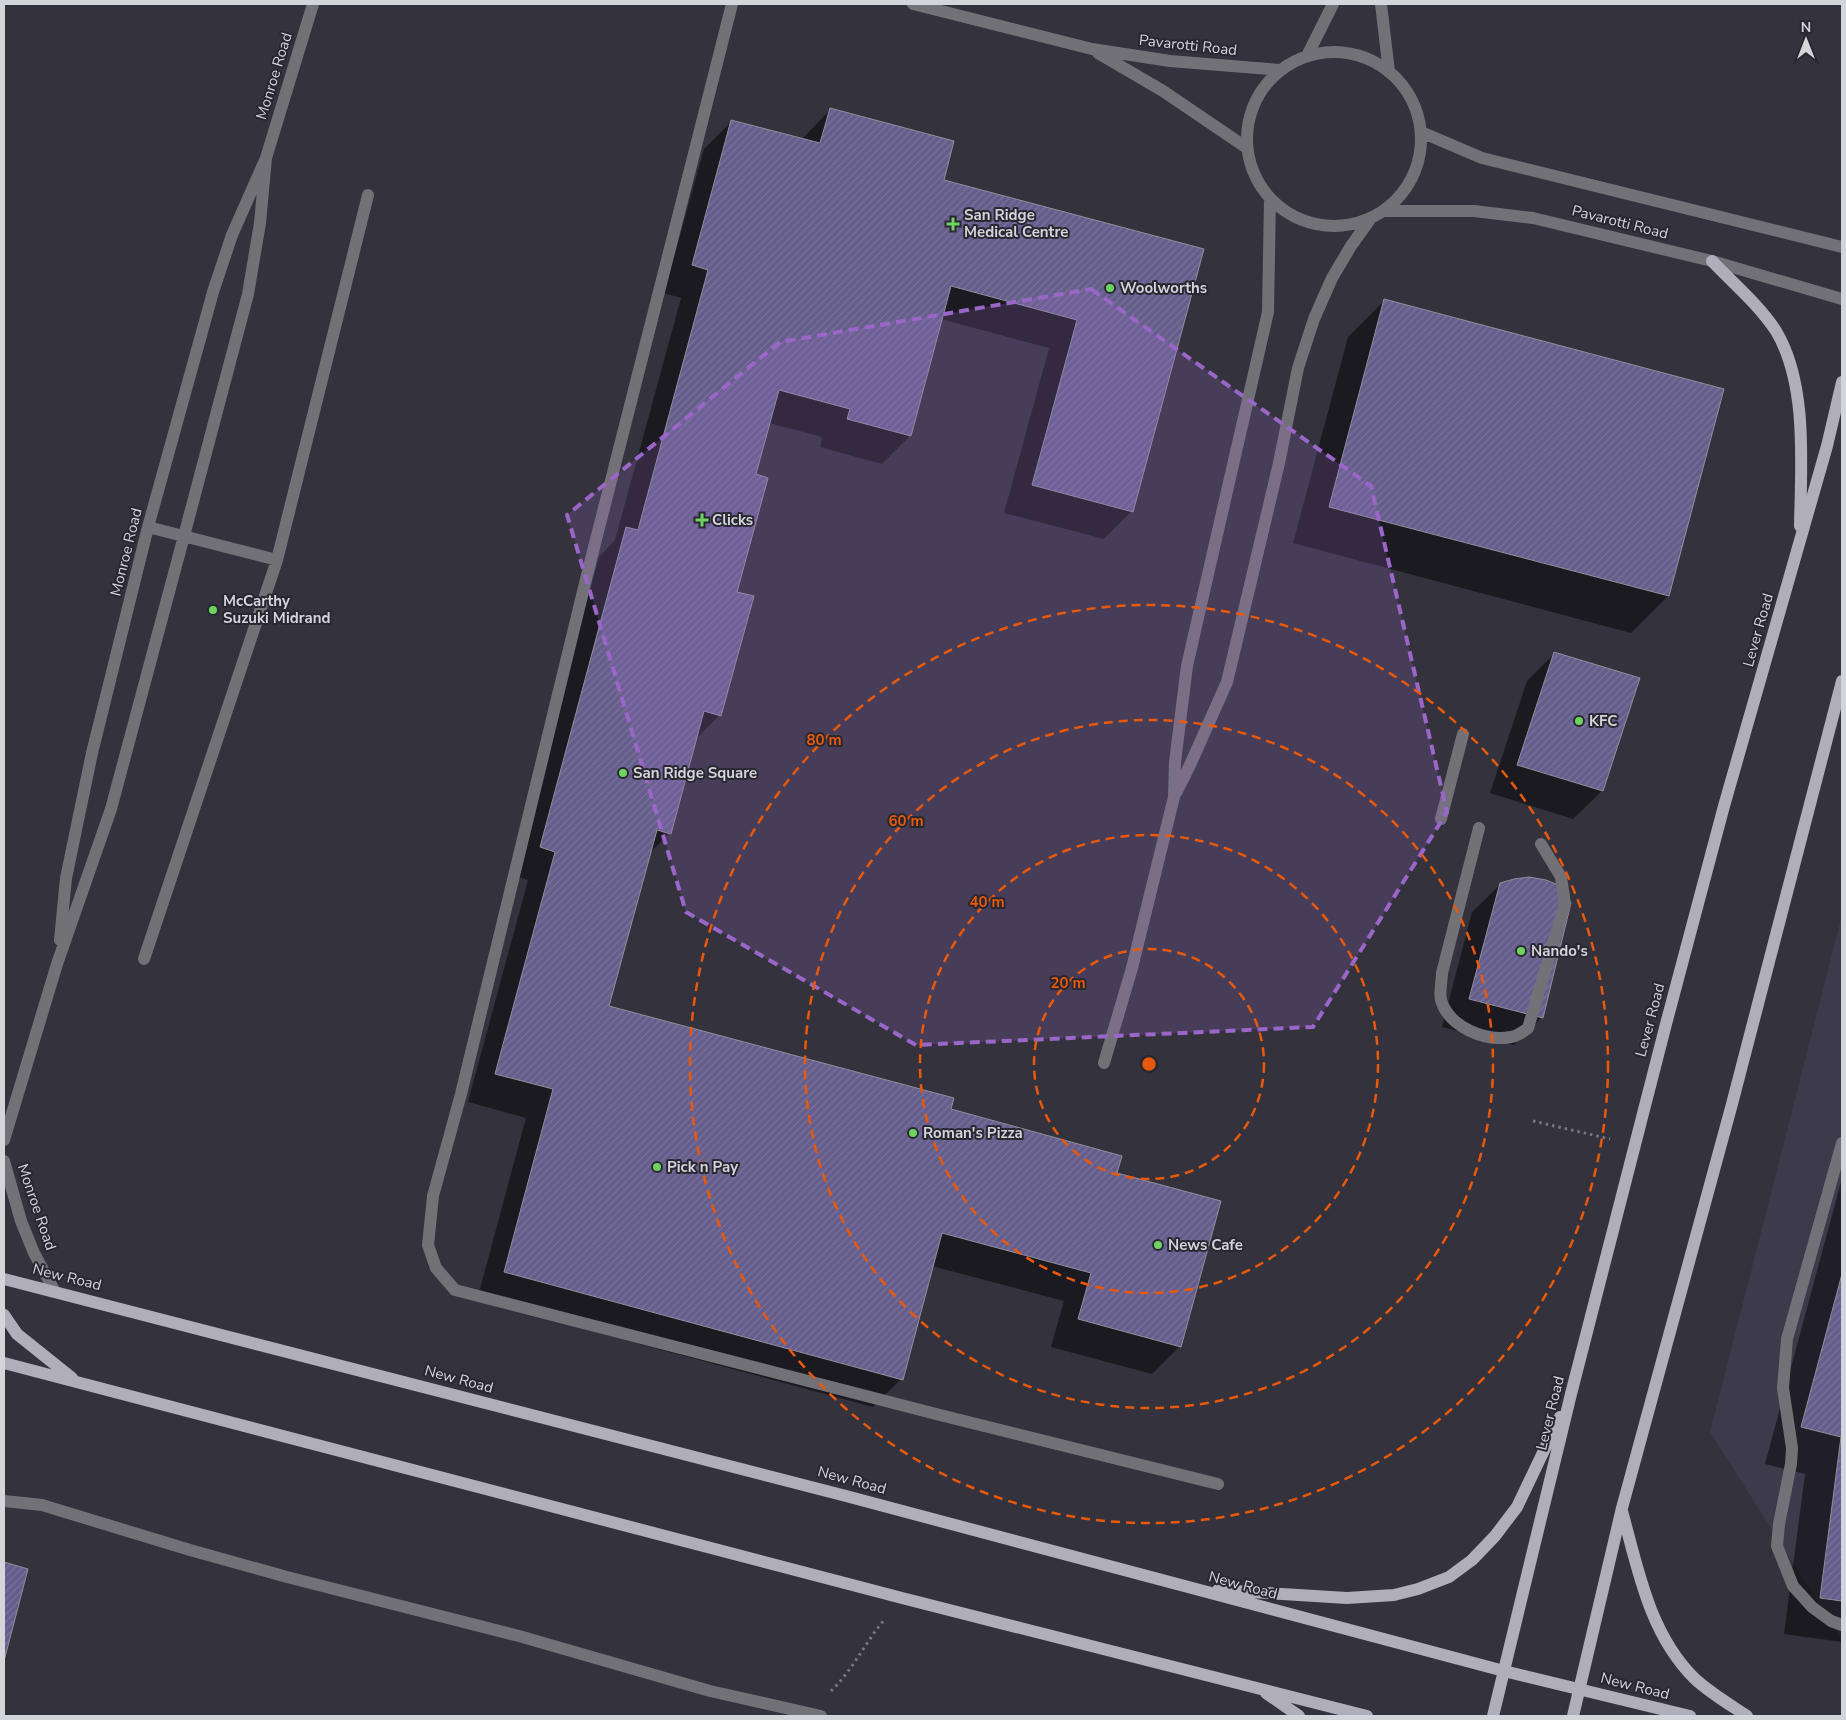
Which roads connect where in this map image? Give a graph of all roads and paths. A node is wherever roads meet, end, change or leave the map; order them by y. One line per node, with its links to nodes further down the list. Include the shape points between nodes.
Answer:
1 (313, 4): 12 (street, Monroe Road)
2 (732, 4): 45 (street, via 587,575 462,1094 433,1196 428,1244 436,1268 455,1290)
3 (913, 4): 6 (street, Pavarotti Road)
4 (1333, 4): 7 (street)
5 (1381, 4): 9 (street)
6 (1092, 49): 8 (street, Pavarotti Road, via 1170,61); 11 (street, Pavarotti Road, via 1163,91)
7 (1307, 56): 8 (street); 9 (street, via 1336,52 1364,58)
8 (1280, 70): 11 (street, via 1260,92 1249,119)
9 (1389, 72): 10 (street, via 1405,89 1416,110)
10 (1421, 132): 15 (street, via 1420,155 1413,176 1401,195); 17 (street, Pavarotti Road, via 1482,158)
11 (1247, 148): 14 (street, via 1255,176)
12 (266, 158): 21 (street, Monroe Road, via 232,235 213,292); 22 (street, Monroe Road, via 260,223 248,294)
13 (368, 195): 24 (street)
14 (1270, 199): 16 (street, via 1291,215 1317,225 1344,226); 27 (street, via 1268,312 1187,666)
15 (1384, 211): 16 (street); 18 (street, Pavarotti Road, via 1474,211 1533,218)
16 (1371, 218): 27 (street, via 1332,278 1314,319 1298,368 1279,463 1226,682)
17 (1842, 247)
18 (1712, 261): 19 (street, Pavarotti Road); 23 (main road, via 1761,311 1776,332 1795,383 1801,442)
19 (1842, 299)
20 (1842, 382): 23 (main road, Lever Road)
21 (148, 527): 22 (street); 32 (street, Monroe Road, via 90,763 66,878)
22 (184, 536): 24 (street); 32 (street, Monroe Road, via 110,809)
23 (1800, 543): 37 (main road, Lever Road, via 1722,816)
24 (277, 560): 31 (street)
25 (1842, 681): 47 (main road)
26 (1463, 734): 28 (street)
27 (1174, 797): 33 (street, via 1132,968)
28 (1441, 819)
29 (1479, 828): 30 (street, via 1442,973 1440,998 1454,1022 1477,1034 1510,1037 1528,1028 1565,904 1561,877)
30 (1541, 844)
31 (144, 959)
32 (57, 964): 35 (street, Monroe Road)
33 (1104, 1063)
34 (1533, 1121): 37 (path)
35 (4, 1140)
36 (1842, 1143): 50 (street, via 1786,1339 1783,1388 1792,1448 1777,1546 1793,1586 1812,1607)
37 (1635, 1144): 44 (main road, Lever Road)
38 (4, 1161): 40 (street, Monroe Road, via 30,1245)
39 (4, 1279): 40 (main road, New Road)
40 (54, 1290): 48 (main road, New Road)
41 (4, 1316): 43 (main road, via 18,1334)
42 (4, 1363): 43 (main road)
43 (76, 1381): 49 (main road)
44 (1571, 1394): 48 (main road, via 1517,1507 1472,1560 1449,1577 1394,1595 1347,1598); 51 (main road, Lever Road)
45 (1218, 1484)
46 (4, 1501): 54 (street, via 42,1505 181,1548 520,1636 710,1691)
47 (1622, 1508): 53 (main road); 61 (main road, via 1644,1592 1658,1627 1694,1677 1718,1698)
48 (1190, 1588): 51 (main road, New Road)
49 (902, 1598): 52 (main road); 54 (path, via 870,1637 843,1679)
50 (1842, 1625)
51 (1504, 1671): 53 (main road, New Road); 58 (main road, Lever Road)
52 (1259, 1688): 56 (main road); 57 (main road)
53 (1579, 1689): 59 (main road); 60 (main road, New Road)
54 (807, 1713): 55 (street)
55 (821, 1716)
56 (1299, 1716)
57 (1367, 1716)
58 (1493, 1716)
59 (1573, 1716)
60 (1690, 1716)
61 (1747, 1716)

